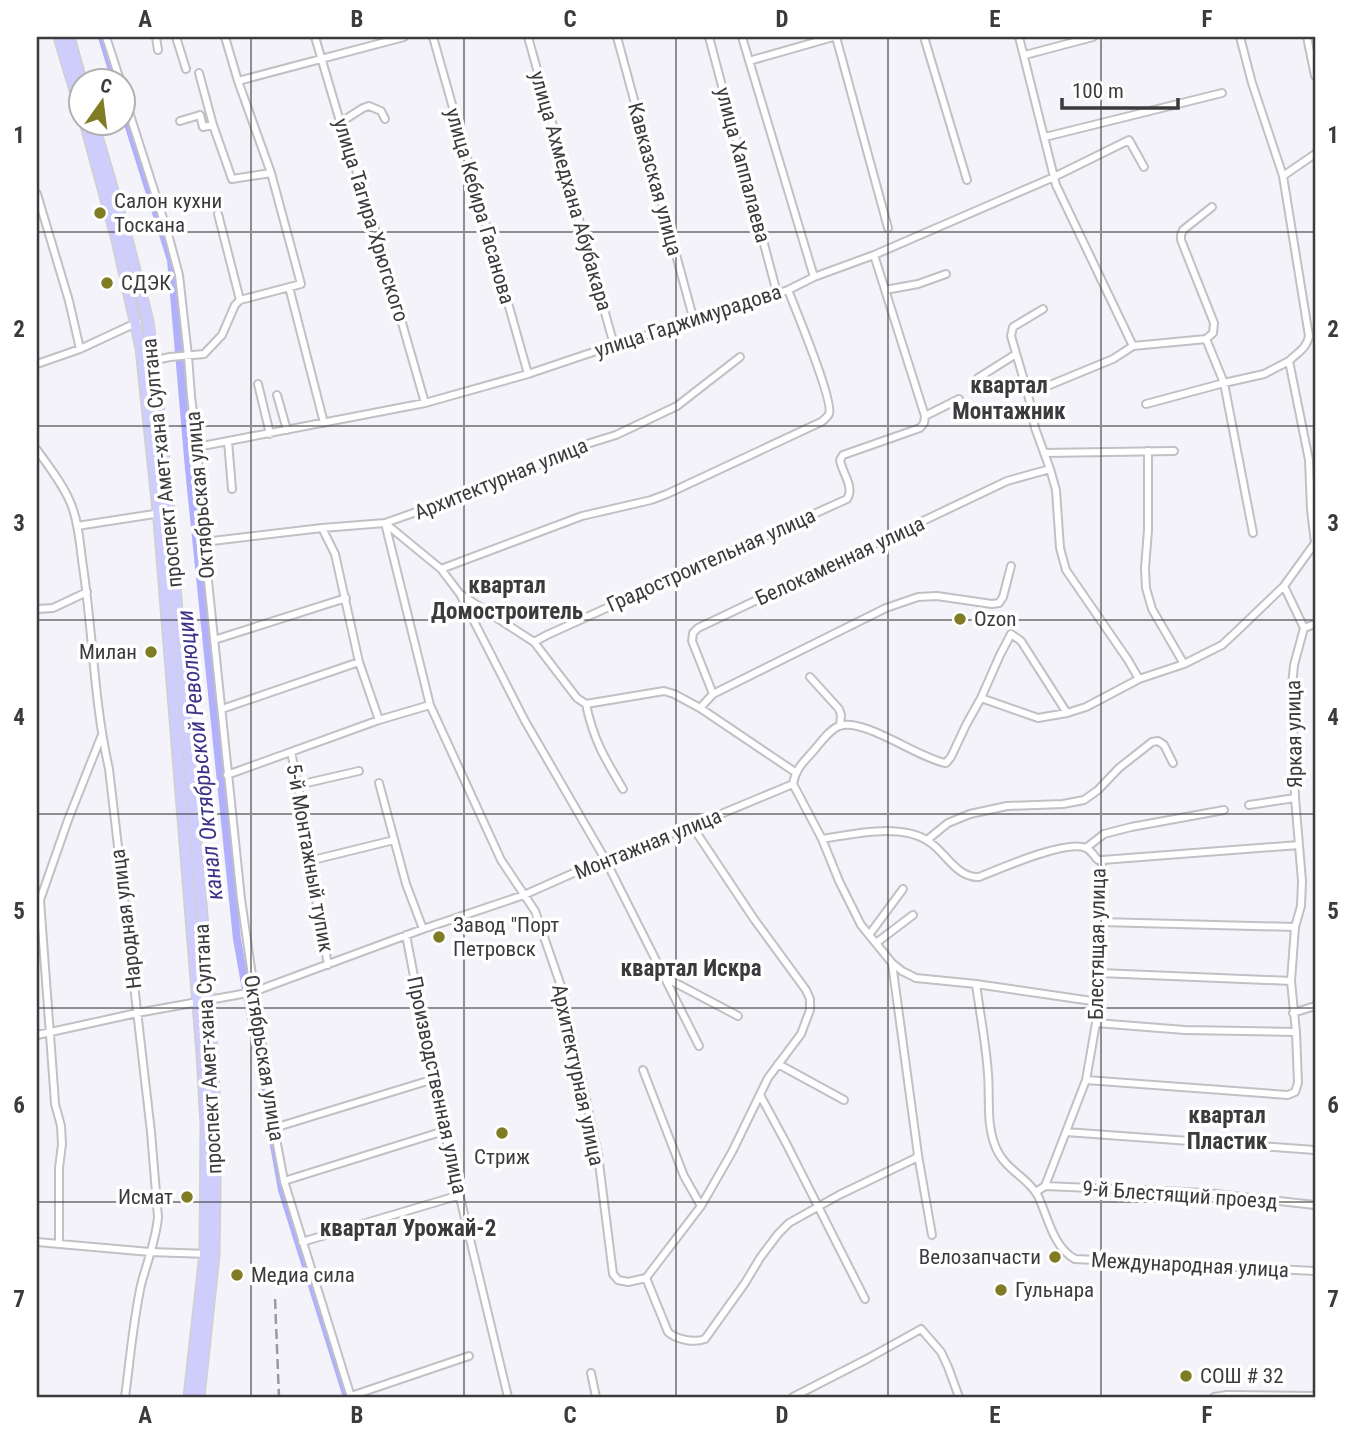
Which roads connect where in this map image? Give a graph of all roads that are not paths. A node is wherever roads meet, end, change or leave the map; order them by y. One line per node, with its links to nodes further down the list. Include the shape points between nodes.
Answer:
1 (58, 37): 24 (main road)
2 (69, 37): 25 (main road)
3 (106, 37): 26 (street)
4 (156, 37): 20 (street)
5 (176, 37): 27 (street)
6 (225, 37): 30 (street)
7 (315, 37): 22 (street, улица Тагира Хрюгского)
8 (404, 37): 22 (street)
9 (433, 37): 73 (street, улица Кебира Гасанова)
10 (527, 37): 64 (street, улица Ахмедхана Абубакара)
11 (617, 37): 60 (street, Кавказская улица)
12 (709, 37): 56 (street, улица Хаппалаева)
13 (743, 37): 23 (street, улица Хаппалаева)
14 (835, 37): 23 (street); 49 (street)
15 (924, 37): 45 (street)
16 (1019, 37): 21 (street)
17 (1093, 37): 21 (street)
18 (1240, 37): 43 (street)
19 (1307, 37): 29 (street)
20 (158, 50)
21 (1025, 55): 39 (street)
22 (321, 59): 30 (street); 34 (street, улица Тагира Хрюгского)
23 (749, 61): 52 (street, улица Хаппалаева)
24 (67, 66)
25 (77, 66)
26 (115, 66)
27 (186, 69)
28 (200, 73): 35 (street)
29 (1315, 76)
30 (238, 81): 42 (street)
31 (1223, 93): 39 (street)
32 (385, 119): 34 (street, via 382,111 369,106)
33 (180, 121): 35 (street, via 200,116 204,127)
34 (341, 122): 80 (street, улица Тагира Хрюгского)
35 (213, 125): 42 (street, via 232,179)
36 (136, 134): 68 (street, Октябрьская улица, via 179,275)
37 (89, 136): 61 (main road)
38 (97, 136): 59 (main road, проспект Амет-хана Султана)
39 (1045, 137): 44 (street)
40 (1315, 154): 43 (street)
41 (1144, 167): 44 (street, улица Гаджимурадова, via 1129,140)
42 (271, 173): 53 (street, via 301,284)
43 (1283, 176): 62 (street)
44 (1054, 177): 50 (street, улица Гаджимурадова); 65 (street)
45 (967, 180)
46 (37, 194): 66 (street)
47 (1212, 207): 63 (street, via 1181,235 1214,323 1213,333)
48 (218, 214): 57 (street)
49 (888, 228)
50 (874, 256): 52 (street, улица Гаджимурадова); 55 (street)
51 (946, 274): 55 (street)
52 (814, 278): 54 (street, улица Гаджимурадова)
53 (289, 287): 57 (street); 83 (street)
54 (788, 290): 56 (street, улица Гаджимурадова); 102 (street, via 830,406 821,422 667,494 582,516)
55 (885, 290): 82 (street)
56 (777, 293): 60 (street, улица Гаджимурадова)
57 (240, 300): 68 (street, via 213,345 204,354)
58 (1043, 309): 67 (street, via 1013,327)
59 (148, 321): 61 (street); 71 (main road, проспект Амет-хана Султана)
60 (694, 321): 64 (street, улица Гаджимурадова)
61 (136, 323): 66 (street); 71 (main road)
62 (1312, 337): 70 (street)
63 (1206, 339): 65 (street); 75 (street)
64 (614, 345): 73 (street, улица Гаджимурадова)
65 (1133, 346): 78 (street, via 1113,359)
66 (80, 349): 72 (street)
67 (1016, 354): 74 (street); 78 (street)
68 (188, 356): 71 (street); 87 (street, Октябрьская улица)
69 (740, 357): 95 (street, Архитектурная улица, via 677,406 616,435 574,447 508,480)
70 (1289, 361): 75 (street, via 1264,374); 100 (street, via 1309,460)
71 (147, 362): 94 (main road, проспект Амет-хана Султана, via 162,430)
72 (37, 364)
73 (528, 374): 80 (street, улица Гаджимурадова)
74 (978, 378)
75 (1224, 383): 81 (street); 98 (street)
76 (258, 384): 85 (street)
77 (277, 394): 84 (street)
78 (1028, 394): 91 (street)
79 (959, 399): 82 (street)
80 (425, 403): 83 (street, улица Гаджимурадова)
81 (1146, 404)
82 (925, 419): 111 (street, Градостроительная улица, via 920,428 844,455 840,460 851,490 847,499)
83 (324, 423): 84 (street, улица Гаджимурадова)
84 (286, 430): 85 (street, улица Гаджимурадова)
85 (270, 433): 86 (street, улица Гаджимурадова)
86 (228, 441): 87 (street, улица Гаджимурадова); 93 (street)
87 (197, 447): 99 (street, Октябрьская улица)
88 (37, 450): 96 (street, Народная улица, via 72,505)
89 (1148, 451): 90 (street); 91 (street); 113 (street, via 1146,588 1157,619)
90 (1174, 451)
91 (1044, 453): 92 (street)
92 (1050, 469): 115 (street, via 1066,570); 116 (street, Белокаменная улица, via 1007,481 698,628 692,641)
93 (232, 489)
94 (163, 513): 96 (street); 163 (main road, проспект Амет-хана Султана)
95 (385, 523): 97 (street); 102 (street); 119 (street, Архитектурная улица)
96 (77, 526): 104 (street, Народная улица)
97 (322, 528): 99 (street); 106 (street, via 335,554)
98 (1253, 533)
99 (204, 542): 110 (street, Октябрьская улица)
100 (1315, 543): 103 (street)
101 (1011, 566): 116 (street, via 999,603 918,597 886,608)
102 (441, 569): 105 (street)
103 (1284, 586): 109 (street); 113 (street, via 1222,645)
104 (87, 592): 107 (street, via 53,608); 125 (street, Народная улица)
105 (460, 594): 111 (street); 144 (street, via 525,721)
106 (346, 598): 110 (street); 112 (street)
107 (37, 609)
108 (1315, 624): 109 (street)
109 (1304, 628): 135 (street, Яркая улица, via 1292,686)
110 (214, 640): 121 (street, Октябрьская улица)
111 (534, 642): 118 (street)
112 (359, 662): 121 (street); 123 (street)
113 (1184, 664): 115 (street)
114 (810, 677): 124 (street, via 839,709)
115 (1139, 679): 122 (street)
116 (713, 694): 120 (street)
117 (981, 698): 122 (street, via 1038,718); 122 (street, via 1012,634 1026,648); 124 (street, via 946,762 869,730)
118 (586, 704): 120 (street, via 664,691); 134 (street, via 590,726)
119 (430, 705): 123 (street); 148 (street, Архитектурная улица, via 501,860)
120 (700, 708): 129 (street)
121 (222, 709): 130 (street, Октябрьская улица)
122 (1066, 713)
123 (379, 720): 126 (street)
124 (841, 726): 129 (street)
125 (101, 737): 166 (street, Народная улица, via 109,769); 170 (street, via 40,900)
126 (290, 752): 130 (street); 132 (street, 5-й Монтажный тупик)
127 (1173, 762): 141 (street, via 1164,745 1152,742 1084,800 970,814 948,823)
128 (359, 771): 132 (street)
129 (795, 772): 133 (street)
130 (227, 775): 162 (street, Октябрьская улица)
131 (379, 783): 140 (street)
132 (298, 785): 146 (street, 5-й Монтажный тупик)
133 (793, 785): 138 (street, Монтажная улица); 139 (street)
134 (623, 789)
135 (1295, 798): 136 (street); 142 (street, Яркая улица)
136 (1249, 805)
137 (1224, 810): 143 (street, via 1104,834)
138 (692, 826): 144 (street, Монтажная улица); 174 (street, via 810,999 801,1034)
139 (822, 839): 141 (street, Блестящая улица, via 884,831); 154 (street)
140 (394, 840): 146 (street); 152 (street)
141 (927, 840): 143 (street, Блестящая улица, via 970,877 1048,850)
142 (1300, 845): 145 (street); 151 (street, Яркая улица, via 1301,906)
143 (1086, 848): 145 (street, Блестящая улица)
144 (605, 859): 148 (street, Монтажная улица); 159 (street)
145 (1102, 860): 150 (street, Блестящая улица)
146 (309, 861): 157 (street, 5-й Монтажный тупик)
147 (903, 889): 154 (street)
148 (524, 895): 152 (street, Монтажная улица); 199 (street, Архитектурная улица, via 535,911 562,989 598,1155 613,1274 628,1282)
149 (913, 915): 155 (street)
150 (1100, 922): 151 (street); 158 (street, Блестящая улица)
151 (1295, 927): 160 (street, Яркая улица)
152 (423, 929): 153 (street, Монтажная улица)
153 (406, 935): 157 (street, Монтажная улица); 176 (street, Производственная улица)
154 (869, 936): 155 (street)
155 (876, 943): 156 (street)
156 (892, 963): 161 (street, via 916,978); 184 (street)
157 (328, 965): 162 (street, Монтажная улица)
158 (1100, 973): 160 (street); 164 (street, Блестящая улица)
159 (666, 978): 168 (street); 173 (street)
160 (1291, 982): 167 (street, Яркая улица)
161 (976, 984): 164 (street); 187 (street, Международная улица, via 992,1138 1002,1161)
162 (250, 992): 163 (street, Монтажная улица); 180 (street, Октябрьская улица)
163 (203, 1001): 166 (street, Монтажная улица); 197 (main road, проспект Амет-хана Султана, via 216,1125)
164 (1099, 1002): 169 (street, Блестящая улица)
165 (1315, 1006): 167 (street)
166 (137, 1013): 170 (street, Монтажная улица); 196 (street, Народная улица, via 158,1217)
167 (1293, 1013): 171 (street, Яркая улица)
168 (738, 1016)
169 (1096, 1023): 171 (street); 177 (street, Блестящая улица)
170 (50, 1032): 172 (street, Монтажная улица); 195 (street, via 62,1144)
171 (1296, 1032): 177 (street, Яркая улица, via 1298,1083 1288,1095)
172 (37, 1035)
173 (699, 1046)
174 (778, 1064): 178 (street); 179 (street)
175 (643, 1070): 190 (street, via 684,1176)
176 (434, 1079): 180 (street); 181 (street, Производственная улица)
177 (1086, 1080): 182 (street, Блестящая улица)
178 (760, 1095): 190 (street); 191 (street)
179 (844, 1100)
180 (274, 1128): 185 (street, Октябрьская улица)
181 (444, 1131): 185 (street); 188 (street, Производственная улица)
182 (1066, 1132): 183 (street); 186 (street, Блестящая улица)
183 (1315, 1150)
184 (918, 1155): 191 (street); 192 (street)
185 (284, 1181): 194 (street, Октябрьская улица)
186 (1045, 1186): 187 (street); 189 (street, 9-й Блестящий проезд)
187 (1036, 1192): 198 (street, Международная улица, via 1056,1239 1075,1259)
188 (460, 1195): 194 (street); 209 (street, Производственная улица)
189 (1315, 1205)
190 (701, 1206): 199 (street)
191 (817, 1206): 199 (street, via 778,1234 705,1339 697,1342 668,1332); 200 (street)
192 (932, 1235)
193 (37, 1242): 195 (street)
194 (302, 1242): 203 (street, Октябрьская улица)
195 (59, 1244): 196 (street)
196 (150, 1252): 197 (street); 206 (street, Народная улица, via 135,1316)
197 (209, 1255): 207 (main road); 208 (main road, проспект Амет-хана Султана)
198 (1315, 1271)
199 (646, 1278)
200 (865, 1299)
201 (469, 1356): 203 (street)
202 (591, 1373): 210 (street)
203 (351, 1396)
204 (1273, 1396): 205 (street); 213 (street)
205 (1315, 1396)
206 (125, 1397)
207 (189, 1397)
208 (199, 1397)
209 (508, 1397)
210 (596, 1397)
211 (793, 1397): 212 (street, via 921,1329 941,1352)
212 (959, 1397)
213 (1214, 1397)

